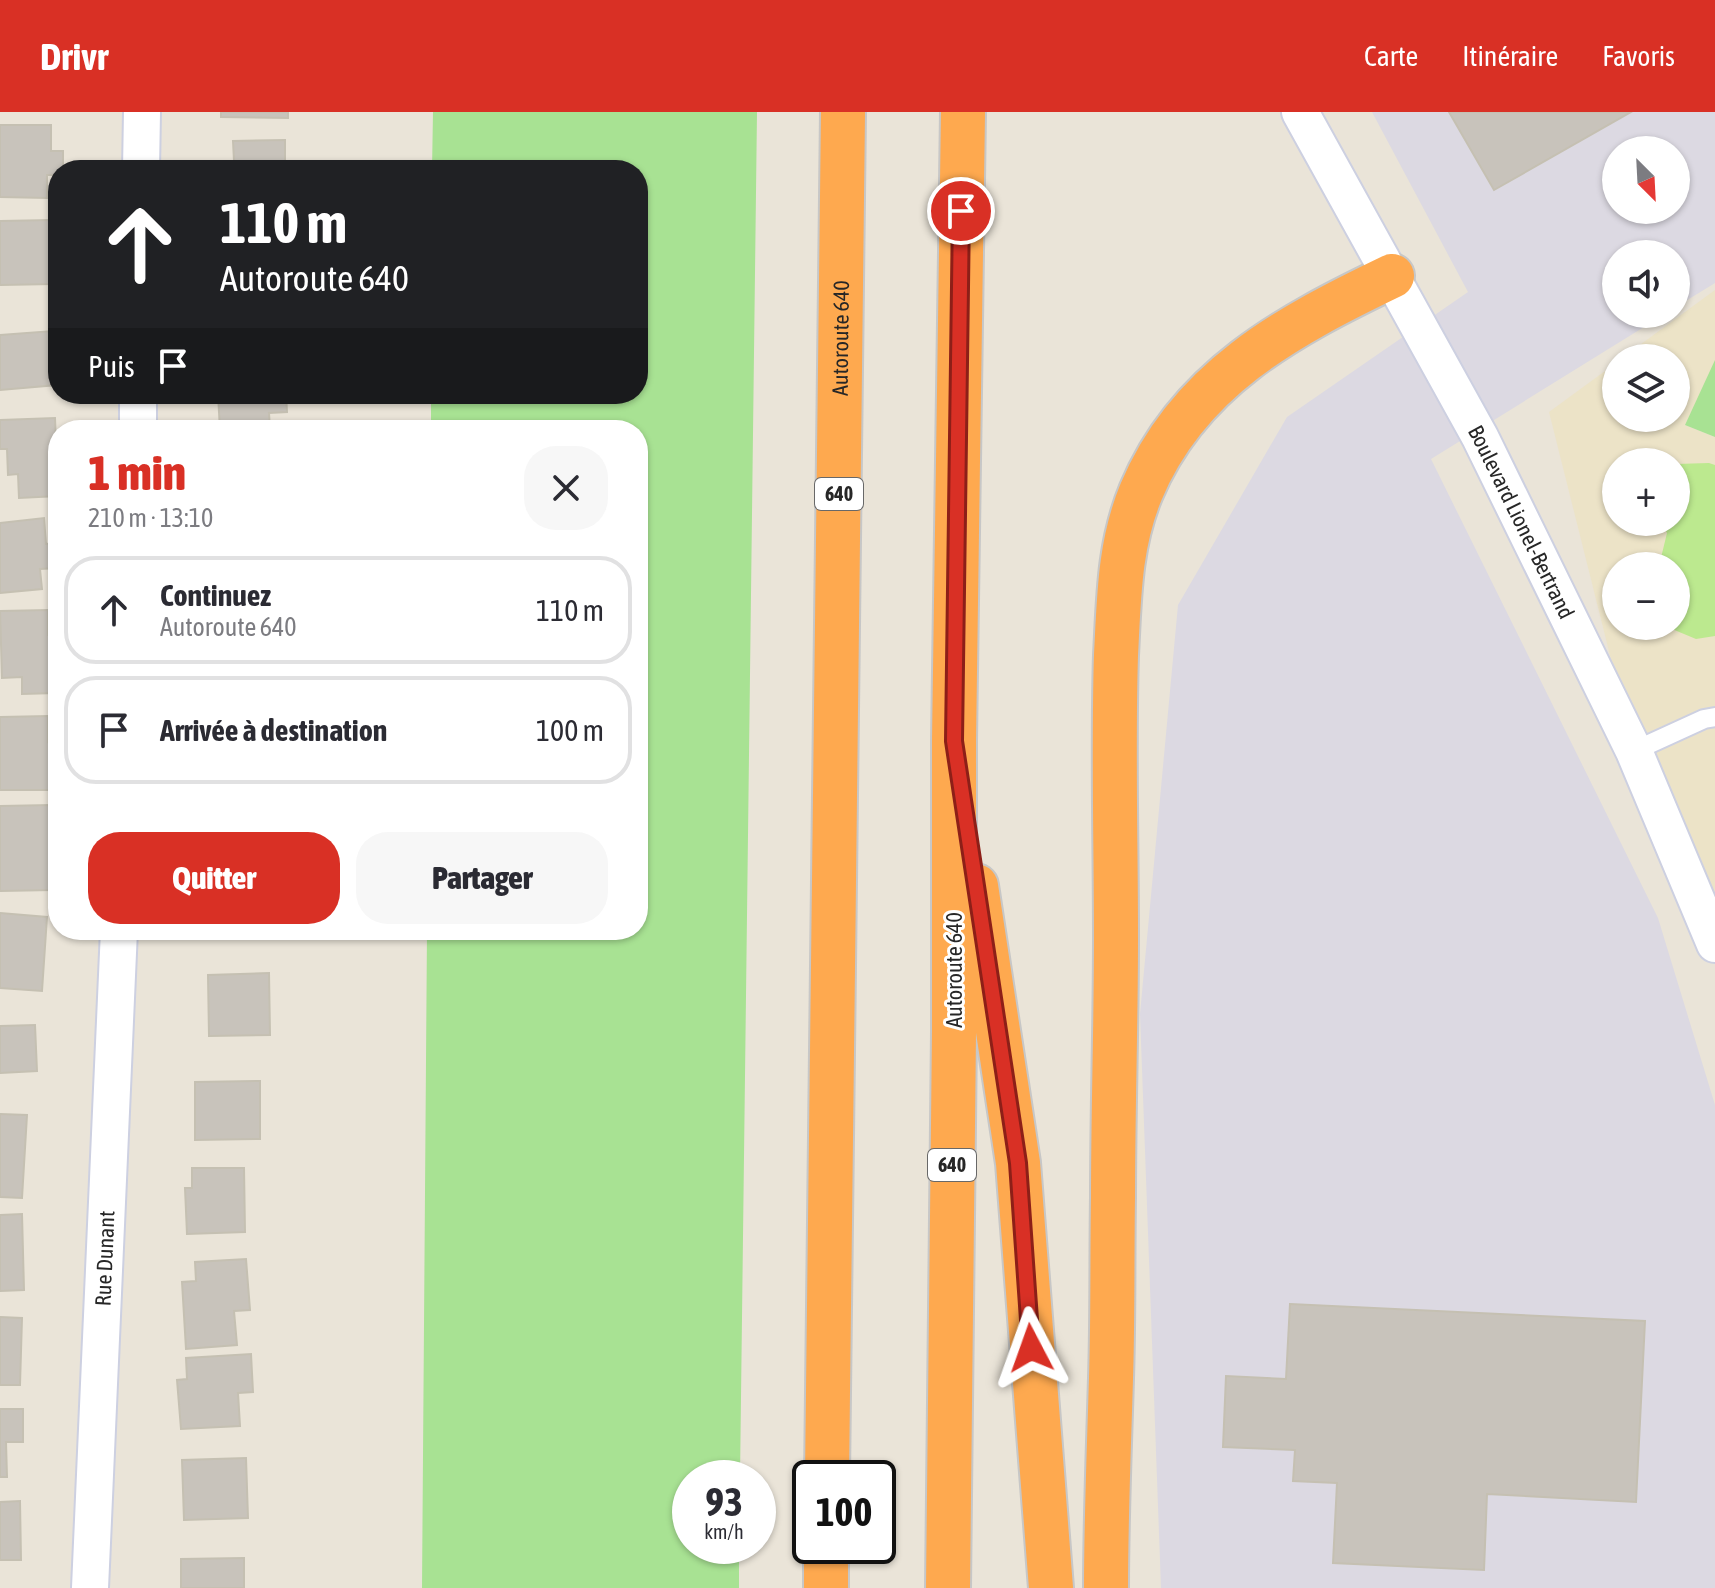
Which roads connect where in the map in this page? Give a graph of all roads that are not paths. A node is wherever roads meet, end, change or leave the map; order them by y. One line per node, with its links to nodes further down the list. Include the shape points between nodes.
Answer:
1 (142, 112): 5 (street)
2 (843, 112): 12 (highway, Autoroute 640 / 640)
3 (963, 112): 8 (highway, Autoroute 640 / 640)
4 (1300, 112): 6 (street, Boulevard Lionel-Bertrand)
5 (141, 160)
6 (1392, 276): 9 (street, Boulevard Lionel-Bertrand, via 1480,437); 18 (highway, via 1290,328 1224,377 1172,434 1155,463 1122,557 1115,691)
7 (1715, 717): 9 (lane)
8 (954, 741): 16 (highway, Autoroute 640 / 640); 17 (highway, via 1018,1163)
9 (1634, 751): 11 (street, Boulevard Lionel-Bertrand)
10 (119, 940): 14 (street, Rue Dunant)
11 (1715, 944)
12 (827, 1460)
13 (826, 1564): 15 (highway)
14 (90, 1588)
15 (826, 1588)
16 (948, 1588)
17 (1051, 1588)
18 (1106, 1588)

